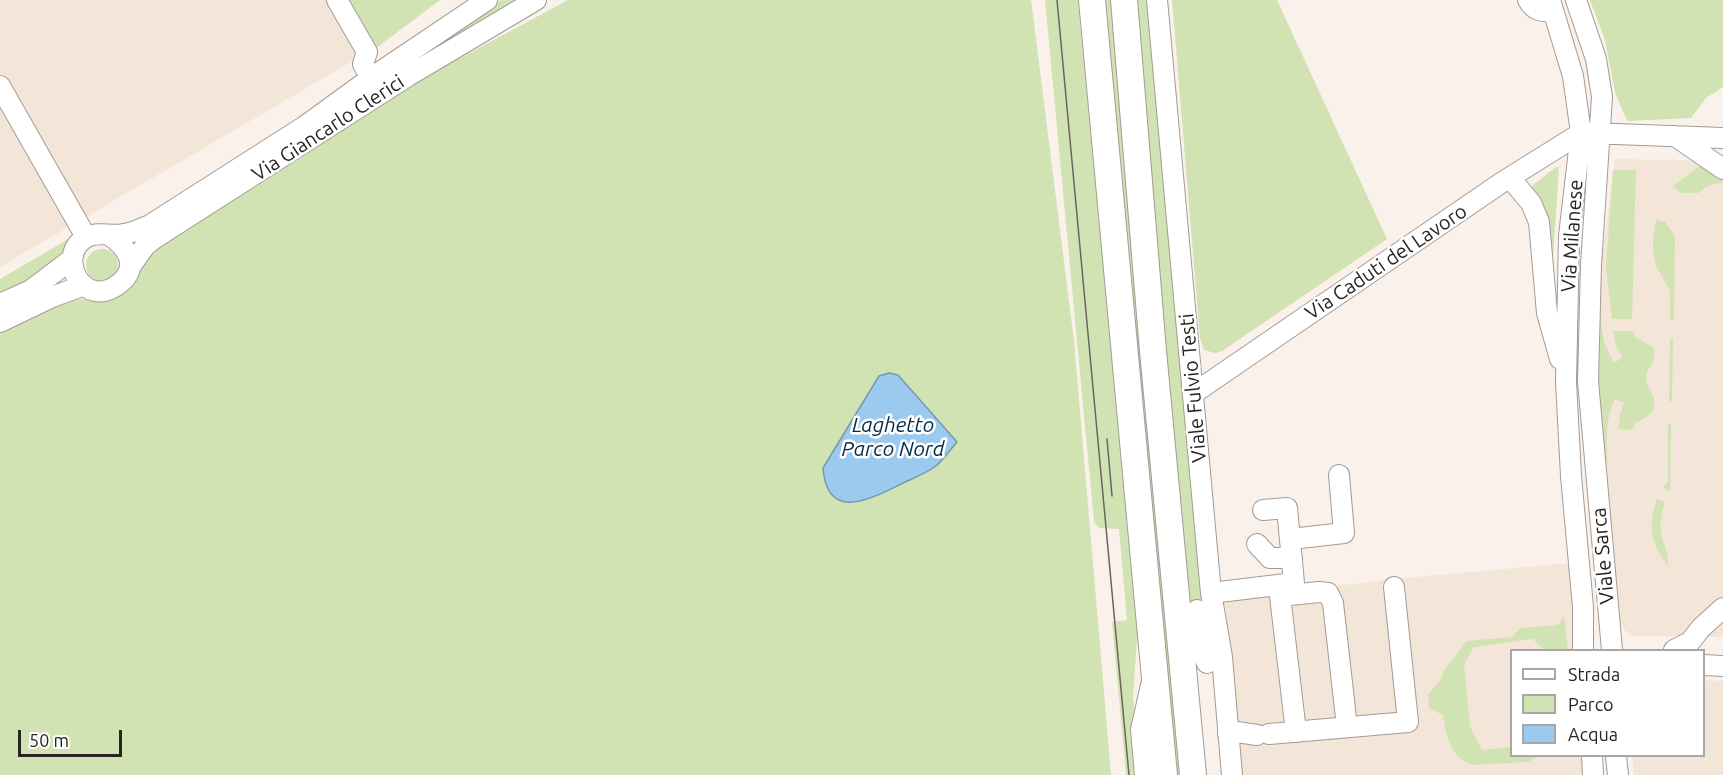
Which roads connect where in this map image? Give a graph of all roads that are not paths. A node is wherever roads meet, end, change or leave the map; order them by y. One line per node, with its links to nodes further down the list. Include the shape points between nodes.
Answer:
1 (337, 0): 10 (street, via 367,52 363,64)
2 (536, 0): 21 (street, Via Giancarlo Clerici, via 408,76 155,238)
3 (1092, 0): 48 (main road)
4 (1124, 0): 56 (main road, Viale Fulvio Testi)
5 (1157, 0): 26 (street, Viale Fulvio Testi)
6 (1528, 0): 9 (street, via 1541,12)
7 (1576, 0): 13 (street, Via Milanese, via 1596,59 1602,97)
8 (483, 2): 10 (street, Via Giancarlo Clerici)
9 (1552, 5): 12 (street, Via Milanese, via 1572,76)
10 (371, 78): 18 (street, Via Giancarlo Clerici, via 305,126 150,225)
11 (0, 86): 19 (street)
12 (1581, 133): 13 (street); 17 (street, Via Caduti del Lavoro); 25 (street, Via Milanese, via 1569,236)
13 (1601, 133): 14 (street); 27 (street, Via Milanese, via 1588,357)
14 (1675, 136): 15 (street); 16 (street)
15 (1723, 138)
16 (1723, 169)
17 (1510, 178): 25 (street, via 1531,203 1539,222 1547,313); 26 (street, Via Caduti del Lavoro)
18 (109, 235): 19 (street); 21 (street, via 121,243)
19 (86, 237): 20 (street, via 77,246)
20 (72, 260): 22 (street); 23 (street, via 31,290)
21 (130, 267): 22 (street, via 118,286 93,291)
22 (82, 286): 24 (street)
23 (0, 304)
24 (0, 322)
25 (1566, 382): 29 (street, Via Milanese)
26 (1194, 393): 34 (street, Viale Fulvio Testi)
27 (1594, 462): 42 (street, Viale Sarca)
28 (1339, 475): 32 (street, via 1344,533)
29 (1570, 476): 35 (street, Viale Sarca)
30 (1263, 510): 32 (street, via 1287,508)
31 (1257, 544): 32 (street, via 1269,558)
32 (1292, 548): 34 (street, via 1294,584)
33 (1394, 587): 49 (street, via 1408,722)
34 (1211, 593): 39 (street, Viale Fulvio Testi)
35 (1583, 607): 40 (street, Viale Sarca); 41 (street, via 1594,643)
36 (1723, 608): 43 (street, via 1690,642)
37 (1197, 610): 39 (street)
38 (1723, 627): 44 (street, via 1701,644)
39 (1208, 635): 45 (street, via 1202,654); 51 (street, Viale Fulvio Testi, via 1222,657)
40 (1583, 649)
41 (1600, 649)
42 (1612, 649)
43 (1678, 649)
44 (1680, 649)
45 (1208, 663)
46 (1705, 665): 47 (street)
47 (1723, 666)
48 (1154, 673): 54 (street, via 1141,730); 55 (main road)
49 (1347, 727): 50 (street); 50 (street, via 1333,603 1328,593 1319,592 1280,596)
50 (1296, 732): 51 (street)
51 (1228, 734): 57 (street, Viale Fulvio Testi)
52 (1592, 757): 58 (street)
53 (1616, 757): 59 (street)
54 (1145, 775)
55 (1164, 775)
56 (1193, 775)
57 (1232, 775)
58 (1593, 775)
59 (1618, 775)

